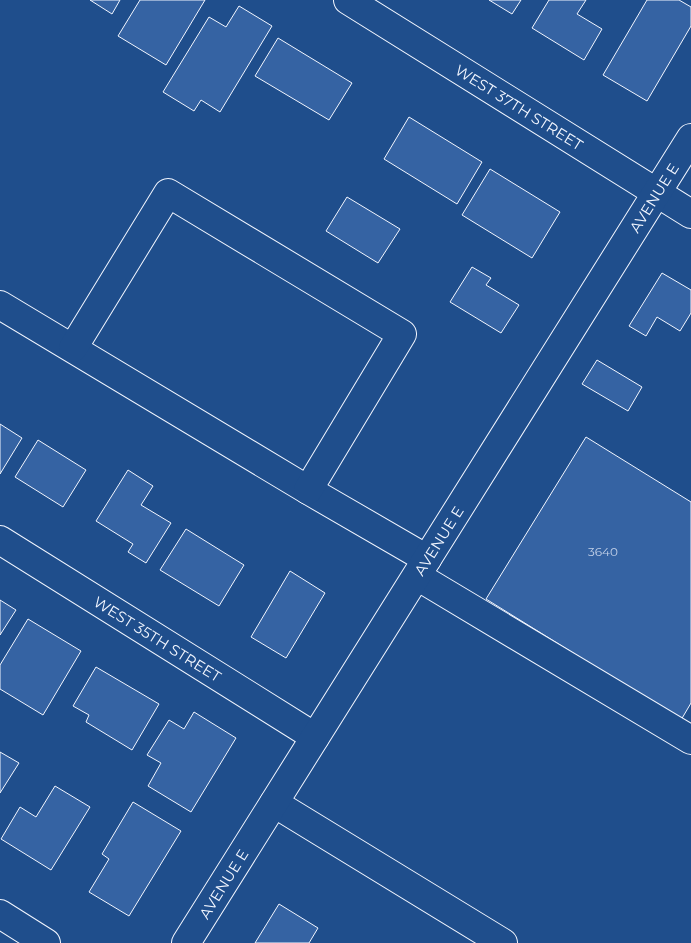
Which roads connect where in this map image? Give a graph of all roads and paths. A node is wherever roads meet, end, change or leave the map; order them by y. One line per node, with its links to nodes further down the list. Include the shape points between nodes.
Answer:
1 (348, 0): 3 (street, WEST 37TH STREET)
2 (691, 138): 3 (street, AVENUE E)
3 (658, 193): 4 (street, WEST 37TH STREET); 9 (street, AVENUE E)
4 (691, 214)
5 (0, 305): 6 (street)
6 (73, 348): 7 (street); 7 (street, via 168,193 394,329 402,334)
7 (308, 490): 9 (street)
8 (0, 540): 10 (street, WEST 35TH STREET)
9 (422, 567): 10 (street, AVENUE E); 11 (street)
10 (315, 737): 12 (street, AVENUE E)
11 (691, 740)
12 (274, 803): 15 (street, AVENUE E); 16 (street)
13 (0, 914): 14 (street)
14 (46, 943)
15 (186, 943)
16 (502, 943)

